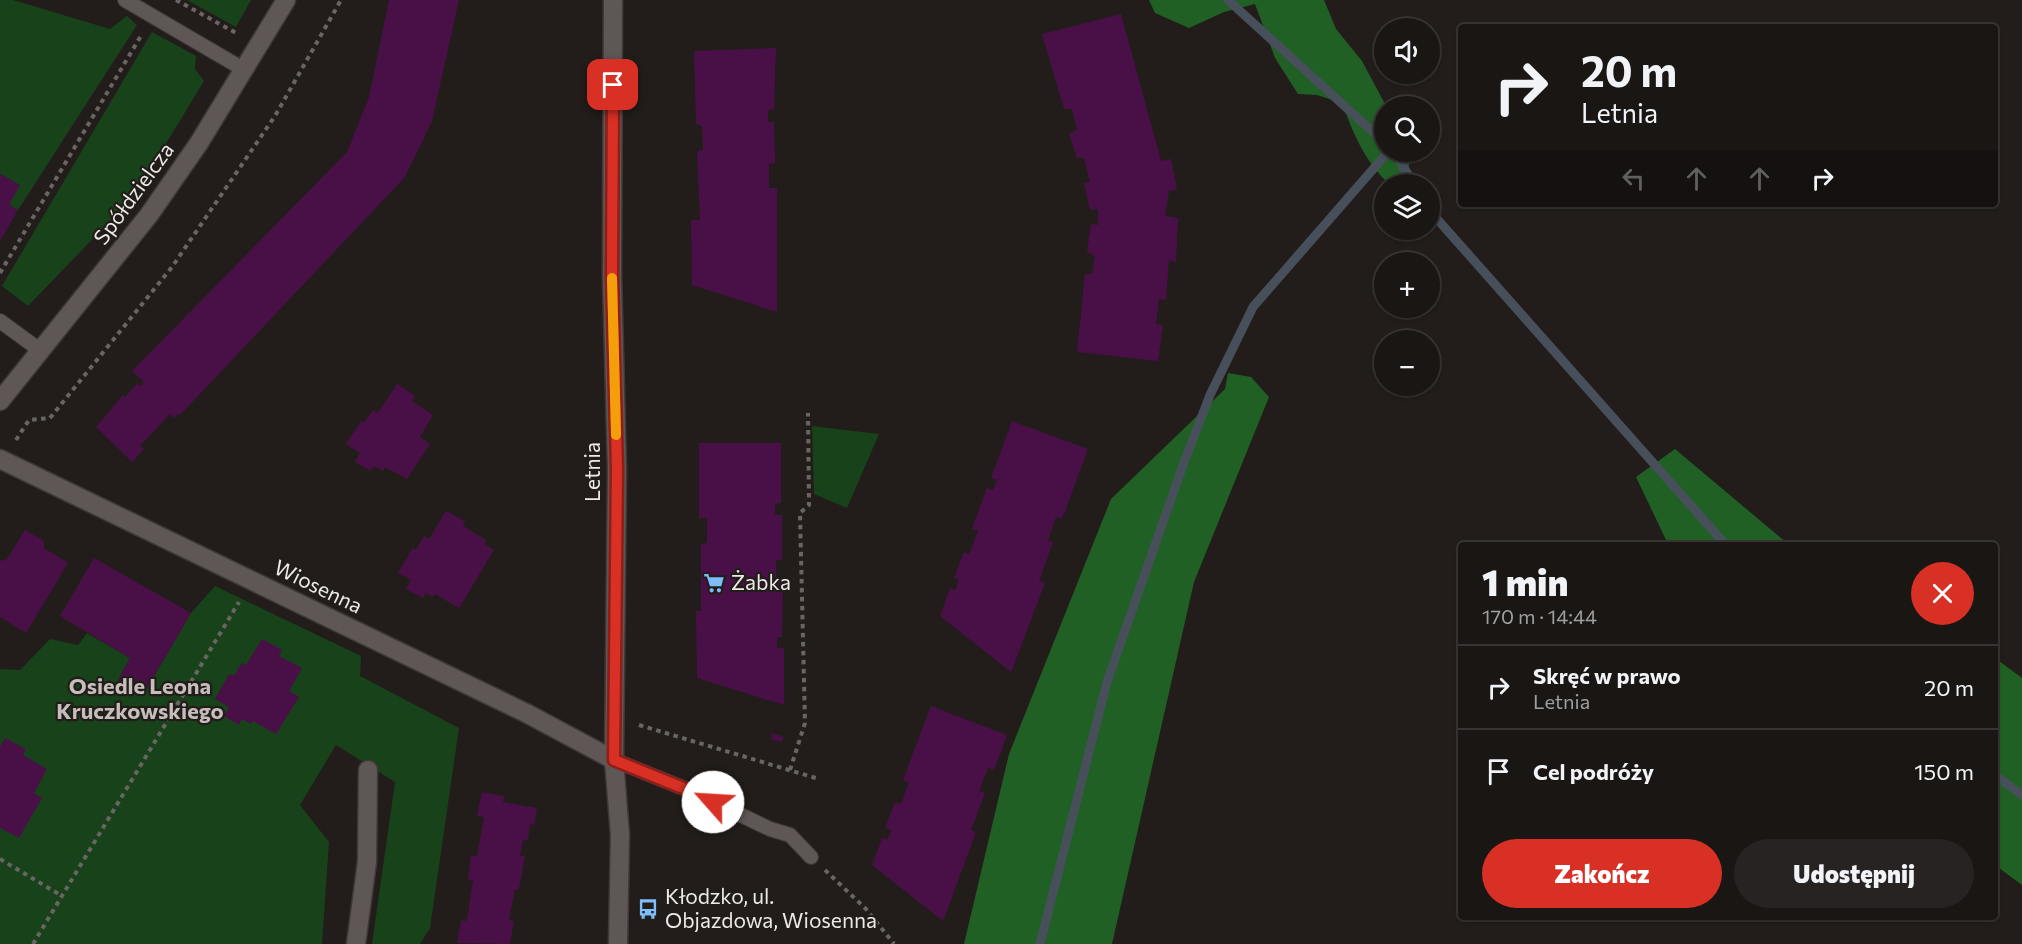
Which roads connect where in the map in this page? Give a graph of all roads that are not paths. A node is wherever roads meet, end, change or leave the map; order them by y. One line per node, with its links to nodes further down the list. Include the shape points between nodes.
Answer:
1 (125, 0): 4 (lane)
2 (286, 0): 4 (street, Spółdzielcza)
3 (613, 0): 9 (street, Letnia, via 612,276 617,469)
4 (243, 69): 6 (street, Spółdzielcza, via 199,143 149,215)
5 (0, 321): 6 (lane)
6 (41, 351): 7 (street, Spółdzielcza)
7 (0, 401)
8 (1, 459): 9 (street, Wiosenna, via 526,713)
9 (614, 760): 11 (lane, via 790,835); 13 (street, Letnia, via 620,835)
10 (368, 770): 12 (street, via 367,862)
11 (811, 858)
12 (356, 944)
13 (618, 944)

